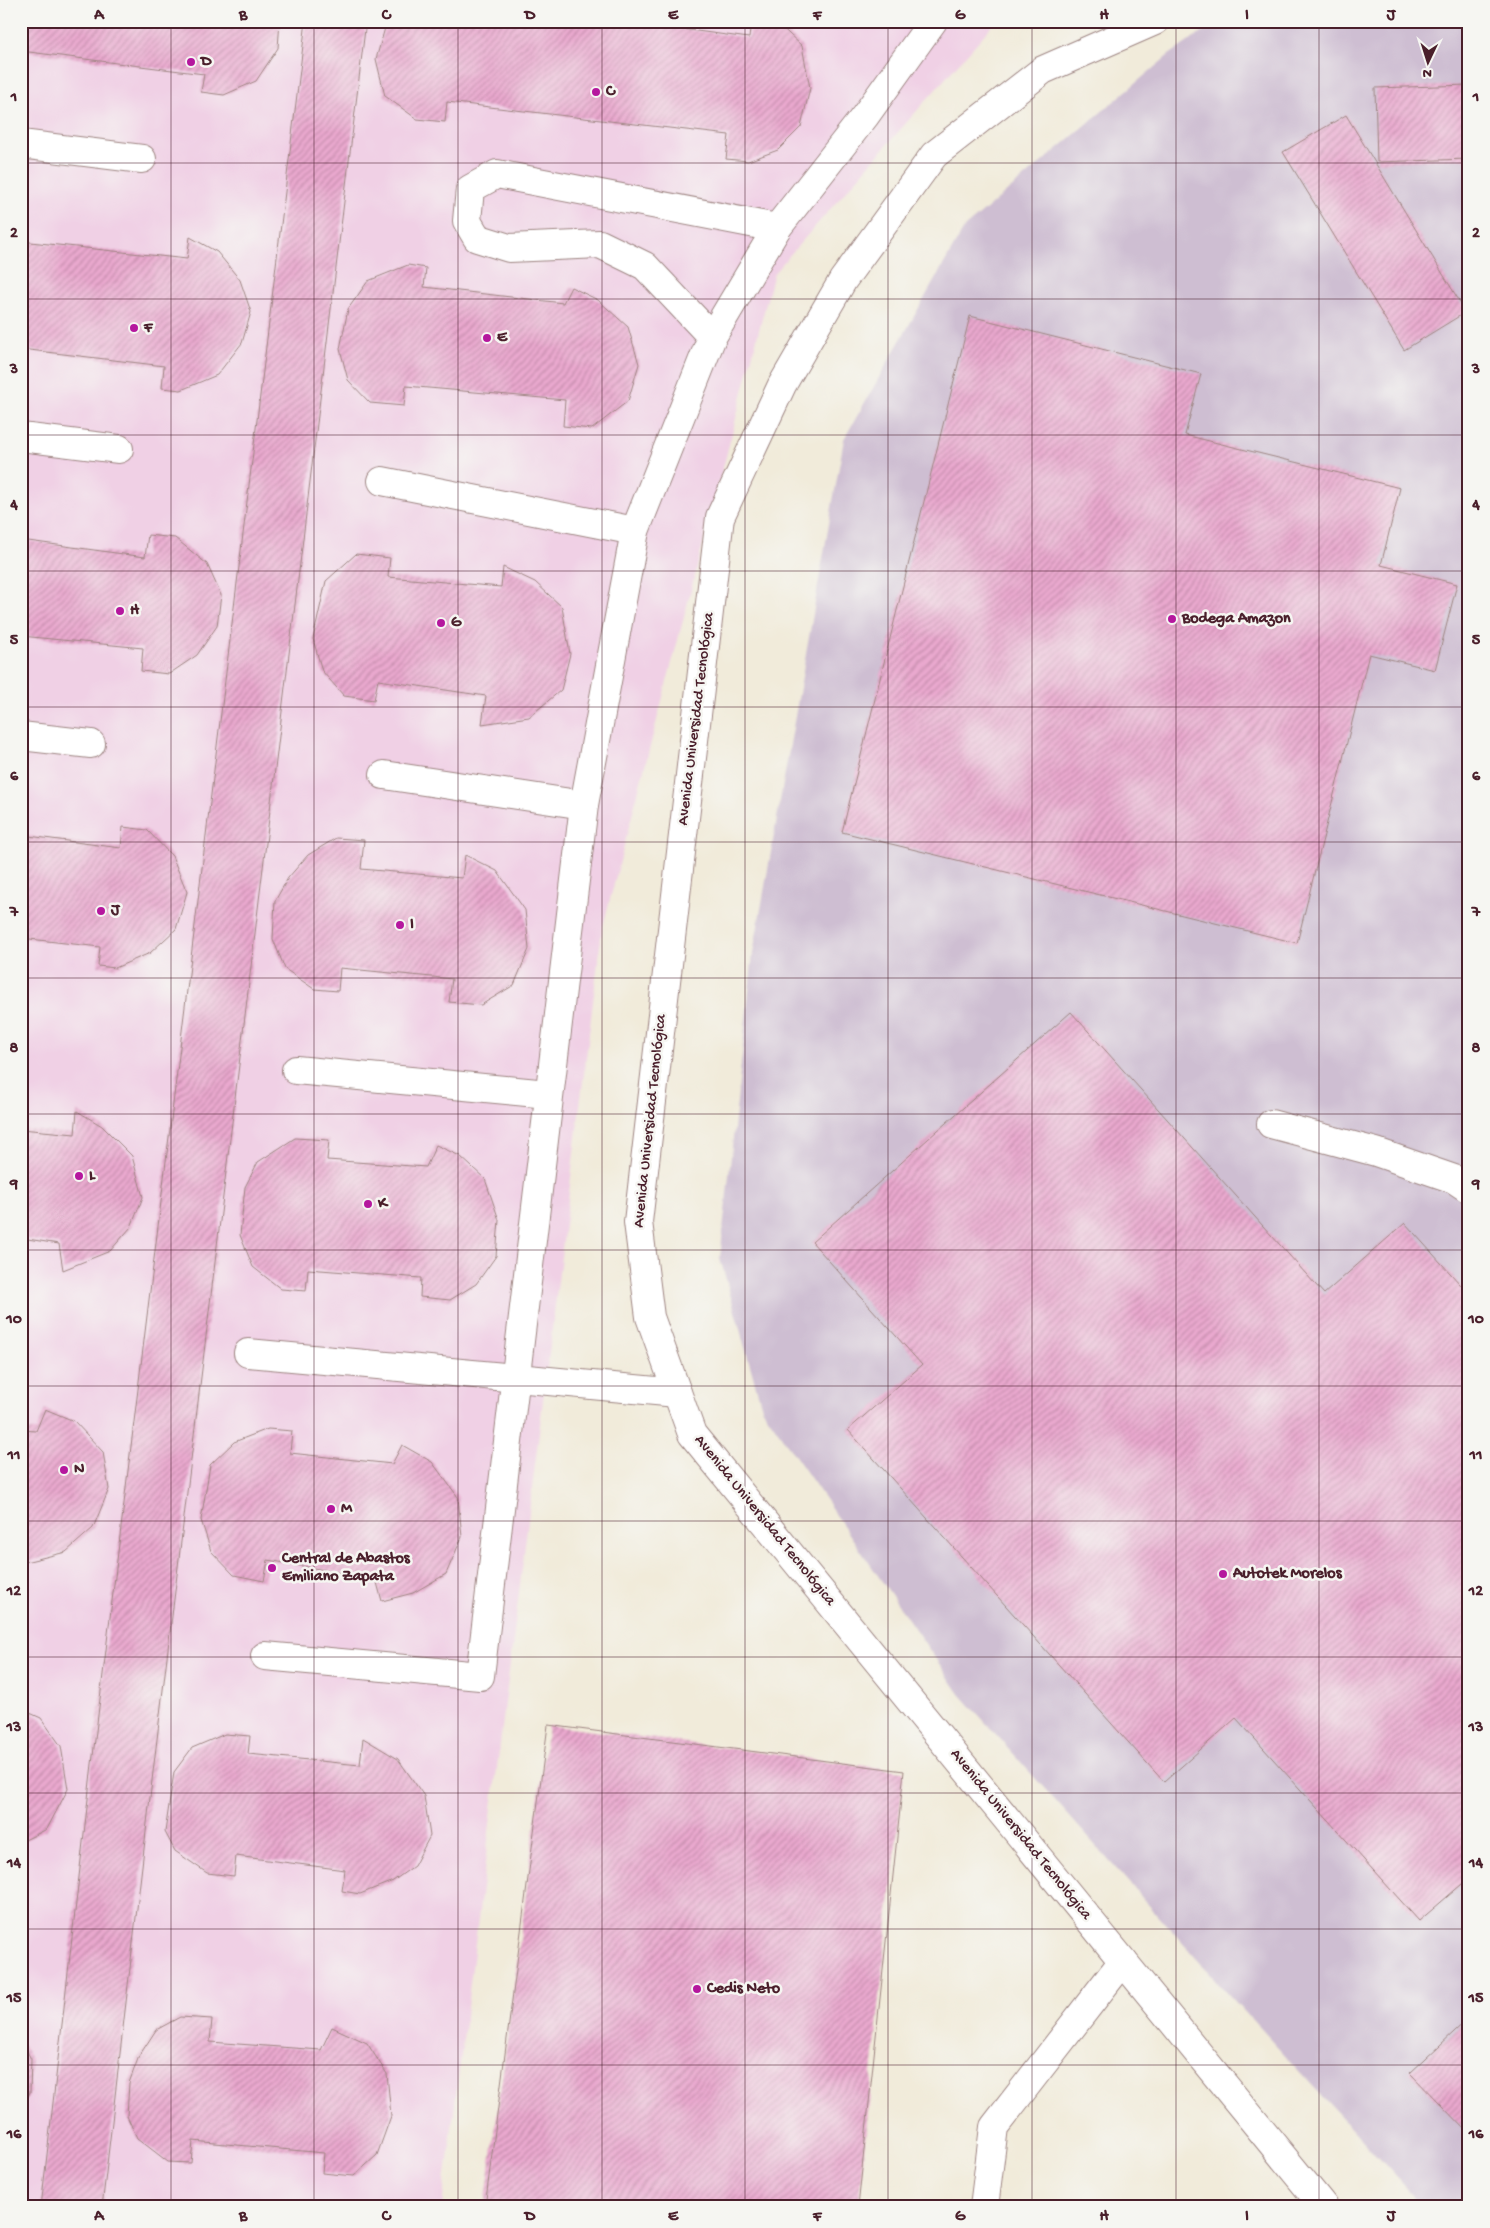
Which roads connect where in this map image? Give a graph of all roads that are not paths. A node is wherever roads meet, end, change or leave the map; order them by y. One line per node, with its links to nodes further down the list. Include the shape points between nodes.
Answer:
1 (933, 21): 5 (street, via 865,116)
2 (1155, 21): 21 (street, Avenida Universidad Tecnológica, via 1043,70 934,155 838,288 782,385 720,517 638,1222 650,1317)
3 (21, 144): 4 (street)
4 (142, 159)
5 (777, 228): 6 (street); 6 (street, via 497,174 470,190 467,221 477,238 509,248 600,244 645,266)
6 (712, 337): 10 (street)
7 (21, 437): 8 (street)
8 (119, 448)
9 (382, 481): 10 (street)
10 (635, 531): 14 (street)
11 (21, 736): 12 (street)
12 (91, 744)
13 (384, 775): 14 (street)
14 (584, 805): 16 (street)
15 (296, 1070): 16 (street)
16 (548, 1094): 20 (street)
17 (1271, 1124): 18 (street, via 1376,1152 1454,1179)
18 (1469, 1189)
19 (248, 1353): 20 (street)
20 (514, 1378): 21 (street); 22 (street, via 480,1676)
21 (677, 1393): 23 (street, Avenida Universidad Tecnológica, via 692,1434)
22 (265, 1656)
23 (1123, 1961): 24 (street, via 994,2127); 25 (street, Avenida Universidad Tecnológica)
24 (984, 2207)
25 (1324, 2207)

